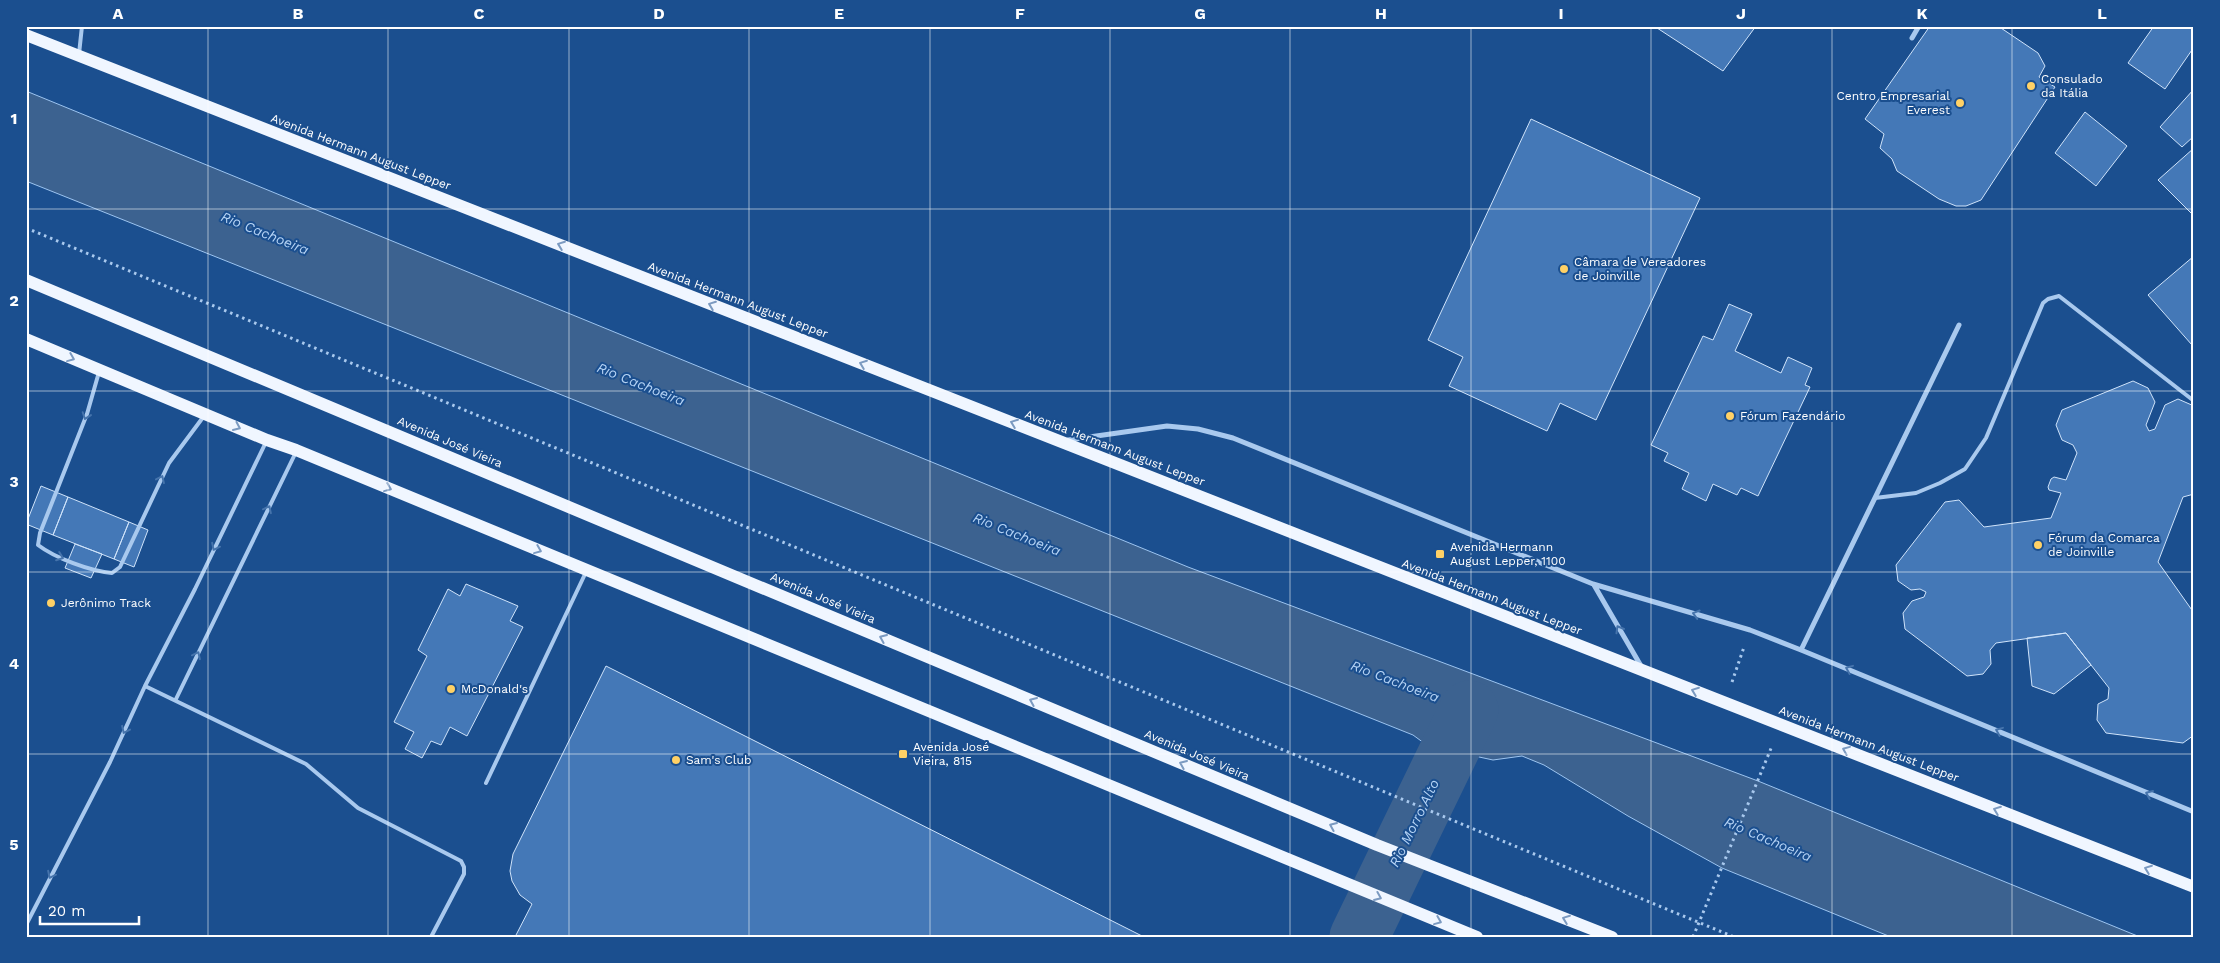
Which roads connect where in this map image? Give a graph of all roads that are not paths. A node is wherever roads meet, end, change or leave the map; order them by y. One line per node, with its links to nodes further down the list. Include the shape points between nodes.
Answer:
1 (82, 26): 5 (lane)
2 (1919, 26): 4 (street)
3 (26, 35): 5 (main road, Avenida Hermann August Lepper)
4 (1912, 38)
5 (78, 56): 13 (main road, Avenida Hermann August Lepper, one-way to 5)
6 (26, 280): 28 (main road, Avenida José Vieira, one-way to 6, via 1378,845)
7 (1960, 325): 15 (street)
8 (26, 339): 9 (main road, one-way to 9)
9 (99, 370): 11 (main road); 11 (lane, one-way to 11, via 87,414 40,533 38,545 47,552 100,572 112,573 120,566 168,463)
10 (2194, 400): 15 (lane, via 2059,296 2048,299 2042,303 1986,438 1965,469 1916,493)
11 (206, 413): 12 (main road, one-way to 12)
12 (267, 440): 14 (main road); 20 (lane, one-way to 20)
13 (1060, 441): 17 (street, via 1167,426 1198,429 1233,438); 19 (main road, Avenida Hermann August Lepper)
14 (296, 450): 16 (main road, one-way to 16); 21 (lane, one-way to 14)
15 (1875, 498): 18 (street)
16 (586, 570): 22 (lane); 27 (main road, one-way to 27)
17 (1594, 584): 18 (street, one-way to 17, via 1750,630); 19 (street, one-way to 17)
18 (1801, 650): 23 (street, one-way to 18)
19 (1644, 671): 24 (main road, Avenida Hermann August Lepper, one-way to 19)
20 (145, 686): 21 (lane); 25 (lane, one-way to 25, via 110,762)
21 (176, 699): 26 (lane, via 306,764 358,808 460,862 464,874)
22 (486, 783)
23 (2194, 812)
24 (2194, 887)
25 (26, 925)
26 (431, 937)
27 (1477, 937)
28 (1612, 937)

